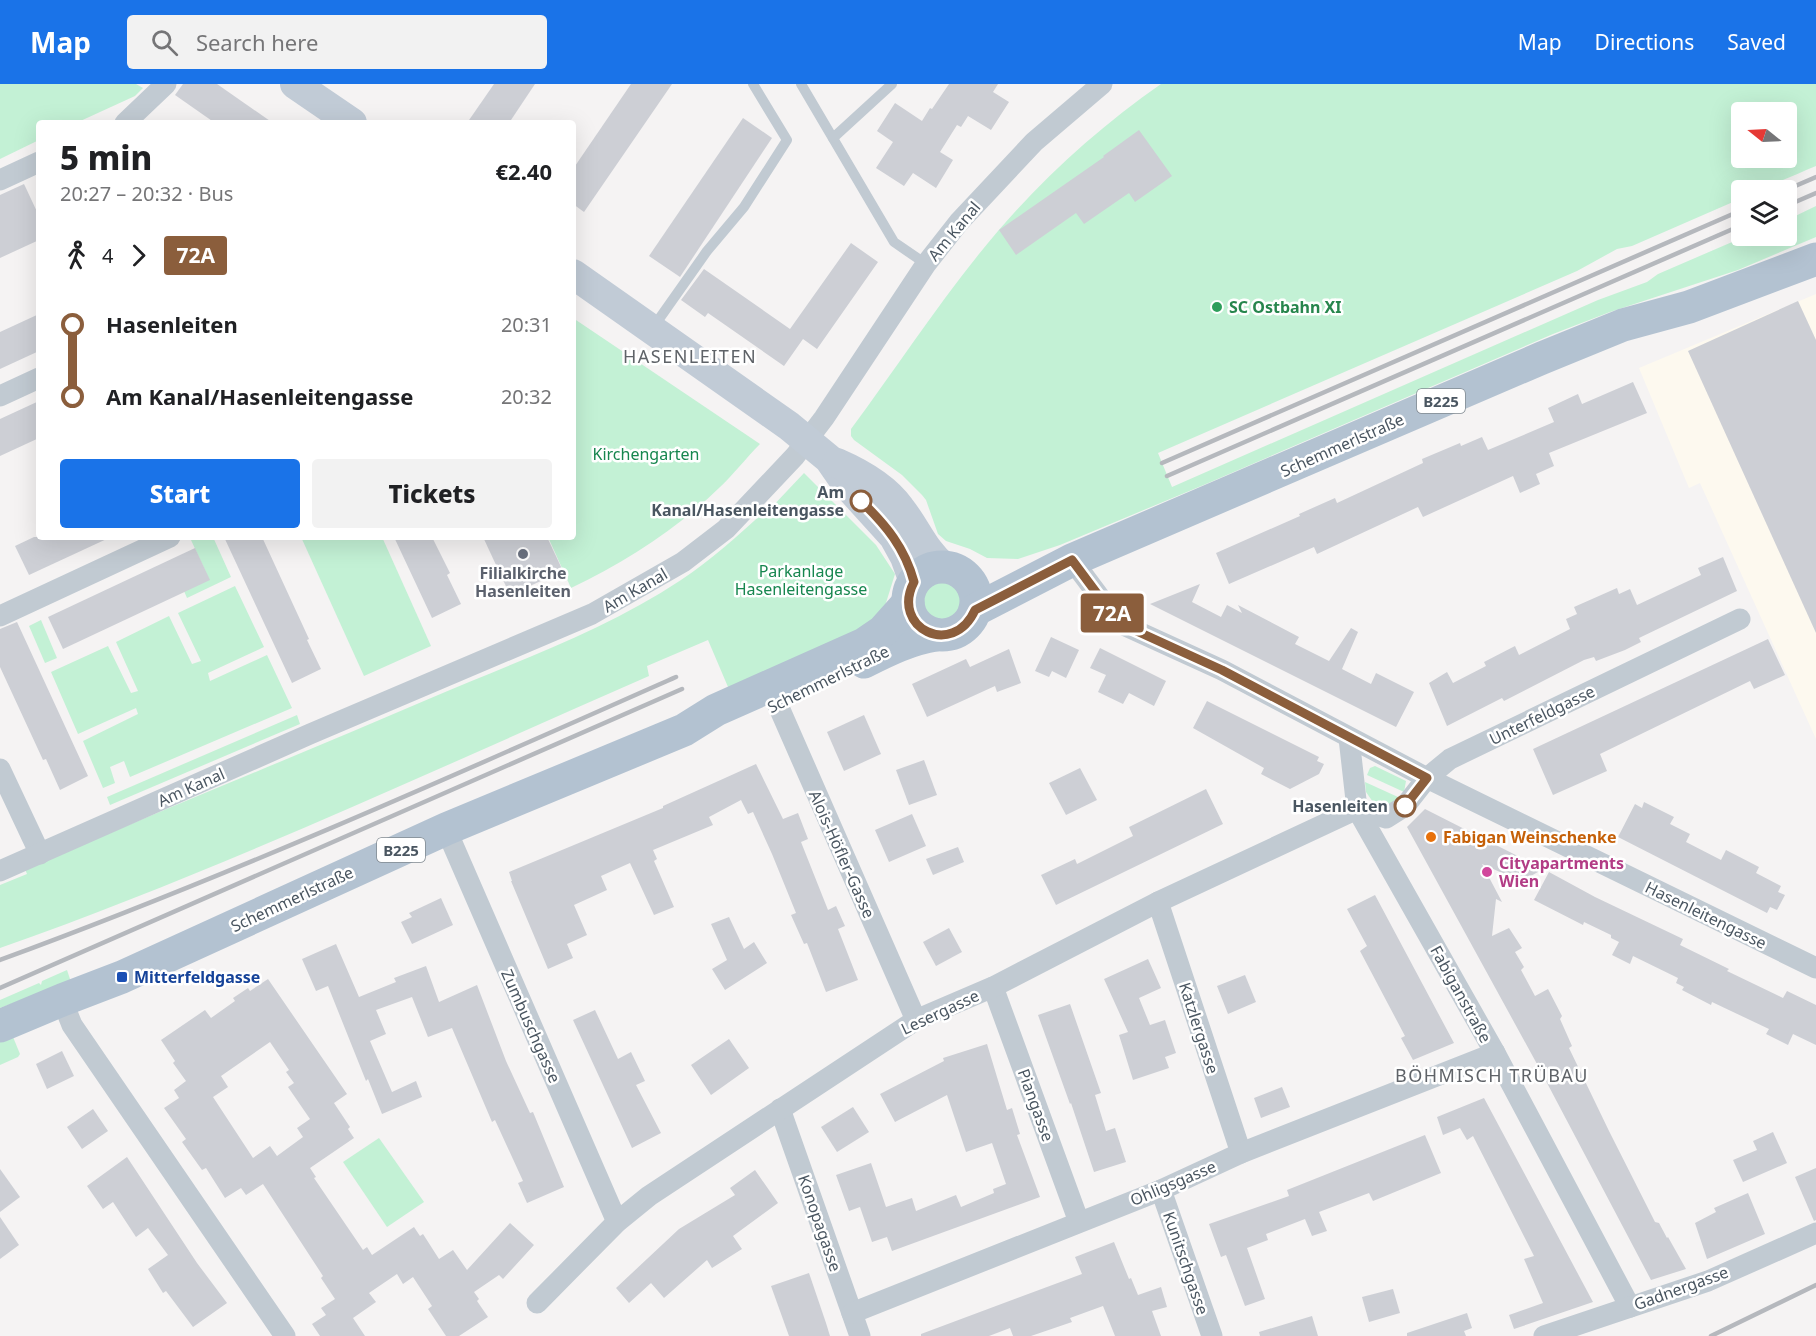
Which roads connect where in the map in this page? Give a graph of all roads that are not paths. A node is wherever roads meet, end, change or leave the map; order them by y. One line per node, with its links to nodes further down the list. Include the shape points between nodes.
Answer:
1 (166, 84): 7 (street)
2 (295, 84): 8 (street)
3 (753, 84): 15 (lane, via 788,140 744,207 707,250)
4 (801, 84): 9 (lane)
5 (892, 84): 9 (lane)
6 (1102, 84): 13 (street, Am Kanal, via 1026,150)
7 (127, 120)
8 (348, 120)
9 (833, 138): 13 (lane, via 894,242)
10 (36, 163): 11 (street)
11 (0, 180)
12 (1816, 259): 20 (main road, Schemmerlstraße / B225, via 1542,357)
13 (926, 264): 18 (street, Am Kanal, via 862,362)
14 (576, 276): 15 (street)
15 (652, 329): 18 (street)
16 (36, 379): 17 (street)
17 (0, 396)
18 (818, 449): 21 (street, via 890,496 925,548); 22 (street, via 894,537 905,557); 32 (street, Am Kanal, via 785,467 726,529 683,562 621,599)
19 (164, 540): 23 (street)
20 (1072, 560): 21 (main road, Schemmerlstraße / B225); 27 (street, Hasenleitengasse, via 1119,623 1222,670)
21 (963, 586): 22 (main road, B225, via 932,569 921,574); 25 (main road, B225, via 970,621 959,631)
22 (911, 593): 25 (main road, via 910,614 924,631); 26 (main road, Schemmerlstraße / B225, via 883,631)
23 (0, 616)
24 (1740, 619): 29 (street, Unterfeldgasse, via 1450,759)
25 (936, 635): 26 (main road, Schemmerlstraße / B225, via 892,648)
26 (774, 697): 31 (main road, Schemmerlstraße / B225, via 716,710 684,730); 38 (street, Alois-Höfler-Gasse)
27 (1349, 738): 29 (street, Hasenleitengasse); 30 (street, Fabiganstraße)
28 (0, 770): 32 (street)
29 (1427, 778): 30 (street, Unterfeldgasse, via 1405,806 1386,818); 35 (street, Hasenleitengasse)
30 (1357, 809): 34 (street, Lesergasse); 40 (street, Fabiganstraße)
31 (446, 829): 37 (main road, Schemmerlstraße / B225, via 122,977); 44 (street, Zumbuschgasse)
32 (40, 854): 33 (street, Am Kanal)
33 (0, 871)
34 (1158, 902): 36 (street, Lesergasse); 42 (street, Katzlergasse)
35 (1813, 963)
36 (993, 987): 38 (street, Lesergasse); 45 (street, Piangasse)
37 (62, 999): 39 (main road, Schemmerlstraße / B225); 50 (street, via 72,1025)
38 (916, 1020): 41 (street, Lesergasse)
39 (0, 1026)
40 (1495, 1053): 42 (street, Ohligsgasse); 48 (street, Fabiganstraße)
41 (780, 1109): 44 (street, Lesergasse, via 649,1196); 49 (street, Konopagasse)
42 (1241, 1154): 43 (street, Ohligsgasse)
43 (1161, 1190): 45 (street, Ohligsgasse); 52 (street, Kunitschgasse)
44 (617, 1222): 47 (street, Lesergasse)
45 (1079, 1222): 49 (street, Ohligsgasse)
46 (1816, 1233): 48 (street, Gadnergasse, via 1708,1281)
47 (537, 1303)
48 (1630, 1307): 53 (street, Gadnergasse)
49 (852, 1313): 51 (street, Konopagasse)
50 (285, 1336)
51 (860, 1336)
52 (1212, 1336)
53 (1544, 1336)

